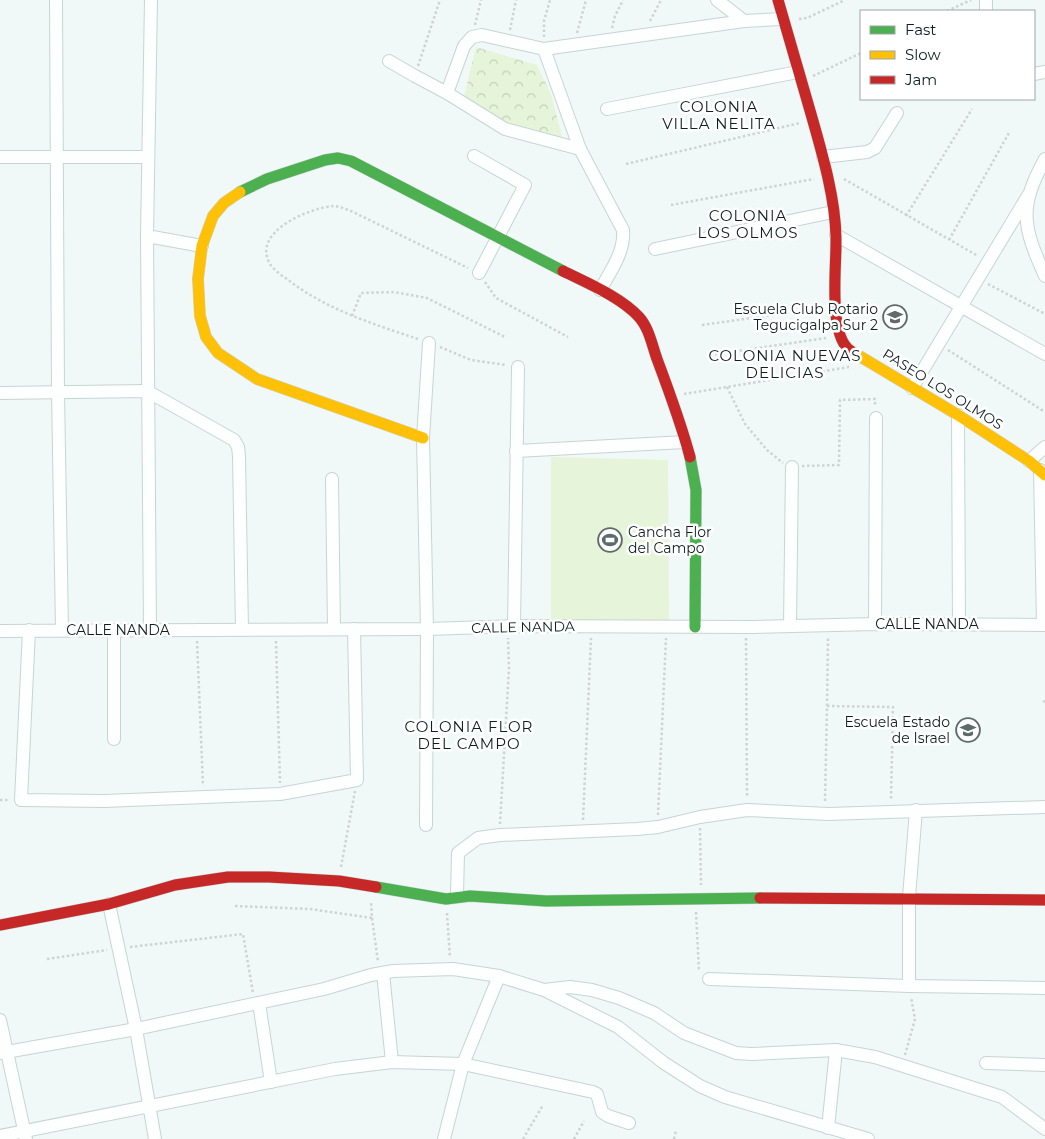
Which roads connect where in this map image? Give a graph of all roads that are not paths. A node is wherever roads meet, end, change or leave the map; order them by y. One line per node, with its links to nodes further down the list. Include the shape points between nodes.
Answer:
1 (56, 0): 14 (street)
2 (151, 0): 16 (street)
3 (717, 0): 6 (street)
4 (778, 0): 5 (street)
5 (782, 19): 6 (street); 9 (street)
6 (744, 21): 7 (street)
7 (544, 49): 10 (street, via 482,35 472,37 464,46); 13 (street)
8 (389, 61): 10 (street)
9 (800, 77): 11 (street); 19 (street)
10 (447, 93): 13 (street, via 505,129)
11 (607, 109)
12 (897, 113): 19 (street, via 875,148)
13 (580, 149): 29 (street, via 623,230 622,248)
14 (58, 156): 16 (street); 17 (street); 36 (street)
15 (474, 156): 24 (street, via 525,185)
16 (148, 157): 23 (street)
17 (0, 158)
18 (1045, 159): 20 (street)
19 (826, 168): 21 (street)
20 (1029, 194): 28 (street, via 1026,216 1029,240); 30 (street)
21 (833, 212): 22 (street); 26 (street)
22 (836, 235): 30 (street); 34 (street, PASEO LOS OLMOS, via 835,306 840,336 847,348)
23 (147, 236): 25 (street); 35 (street)
24 (498, 238): 25 (street, via 351,161 338,158 267,179 236,194 213,216); 27 (street); 29 (street)
25 (202, 246): 40 (street, via 198,279 200,316 206,337 218,353 257,379)
26 (655, 249)
27 (479, 273)
28 (1045, 276)
29 (600, 290): 41 (street, via 639,317 672,396)
30 (961, 307): 32 (street); 34 (street)
31 (429, 343): 40 (street)
32 (1045, 354)
33 (518, 367): 43 (street)
34 (912, 388): 38 (street, PASEO LOS OLMOS)
35 (147, 391): 36 (street); 61 (street); 62 (street, via 234,440 238,447)
36 (58, 392): 37 (street); 59 (street)
37 (0, 393)
38 (958, 415): 44 (street, PASEO LOS OLMOS); 49 (street)
39 (876, 418): 48 (street)
40 (422, 438): 56 (street)
41 (685, 442): 43 (street); 53 (street, via 696,490)
42 (1045, 447): 44 (street)
43 (516, 451): 51 (street)
44 (1029, 461): 46 (street, PASEO LOS OLMOS)
45 (792, 467): 52 (street)
46 (1042, 473): 50 (street)
47 (332, 479): 54 (street)
48 (875, 624): 49 (street, CALLE NANDA); 52 (street, CALLE NANDA)
49 (959, 624): 50 (street, CALLE NANDA)
50 (1044, 625)
51 (511, 626): 53 (street, CALLE NANDA); 56 (street, CALLE NANDA)
52 (790, 626): 53 (street, CALLE NANDA)
53 (695, 627)
54 (334, 629): 55 (street, CALLE NANDA); 62 (street, CALLE NANDA)
55 (354, 629): 56 (street, CALLE NANDA); 58 (street, via 357,780 280,794 104,801 21,800)
56 (427, 629): 66 (street)
57 (0, 630): 58 (street, CALLE NANDA)
58 (29, 630): 59 (street, CALLE NANDA)
59 (62, 630): 60 (street, CALLE NANDA)
60 (114, 630): 61 (street, CALLE NANDA); 63 (street)
61 (150, 630): 62 (street, CALLE NANDA)
62 (242, 630)
63 (114, 739)
64 (1045, 807): 65 (street)
65 (916, 810): 67 (street); 68 (street, via 825,813 748,810 658,827 478,838 458,853)
66 (426, 825)
67 (909, 897): 68 (street, via 563,901); 69 (street); 75 (street)
68 (452, 898): 70 (street, via 339,881 228,877 175,885)
69 (1045, 900)
70 (109, 904): 71 (street); 80 (street)
71 (0, 925)
72 (381, 973): 73 (street, via 450,970); 78 (street); 83 (street)
73 (499, 976): 77 (street); 85 (street)
74 (708, 979): 75 (street)
75 (909, 986): 76 (street)
76 (1045, 988)
77 (544, 990): 81 (street, via 570,987 619,998 654,1013 684,1033 736,1052); 90 (street, via 618,1027 700,1086 725,1097)
78 (257, 1004): 80 (street); 87 (street)
79 (0, 1020): 82 (street)
80 (136, 1029): 82 (street); 88 (street)
81 (836, 1050): 90 (street); 91 (street, via 874,1057 1002,1097)
82 (4, 1052): 92 (street)
83 (392, 1062): 85 (street); 87 (street)
84 (986, 1063): 86 (street)
85 (463, 1064): 89 (street, via 593,1092 597,1094 602,1112); 95 (street)
86 (1045, 1065)
87 (271, 1082): 88 (street)
88 (150, 1107): 92 (street); 94 (street)
89 (629, 1124)
90 (828, 1128): 96 (street)
91 (1045, 1129)
92 (26, 1135): 93 (street)
93 (0, 1136)
94 (155, 1139)
95 (444, 1139)
96 (868, 1139)

